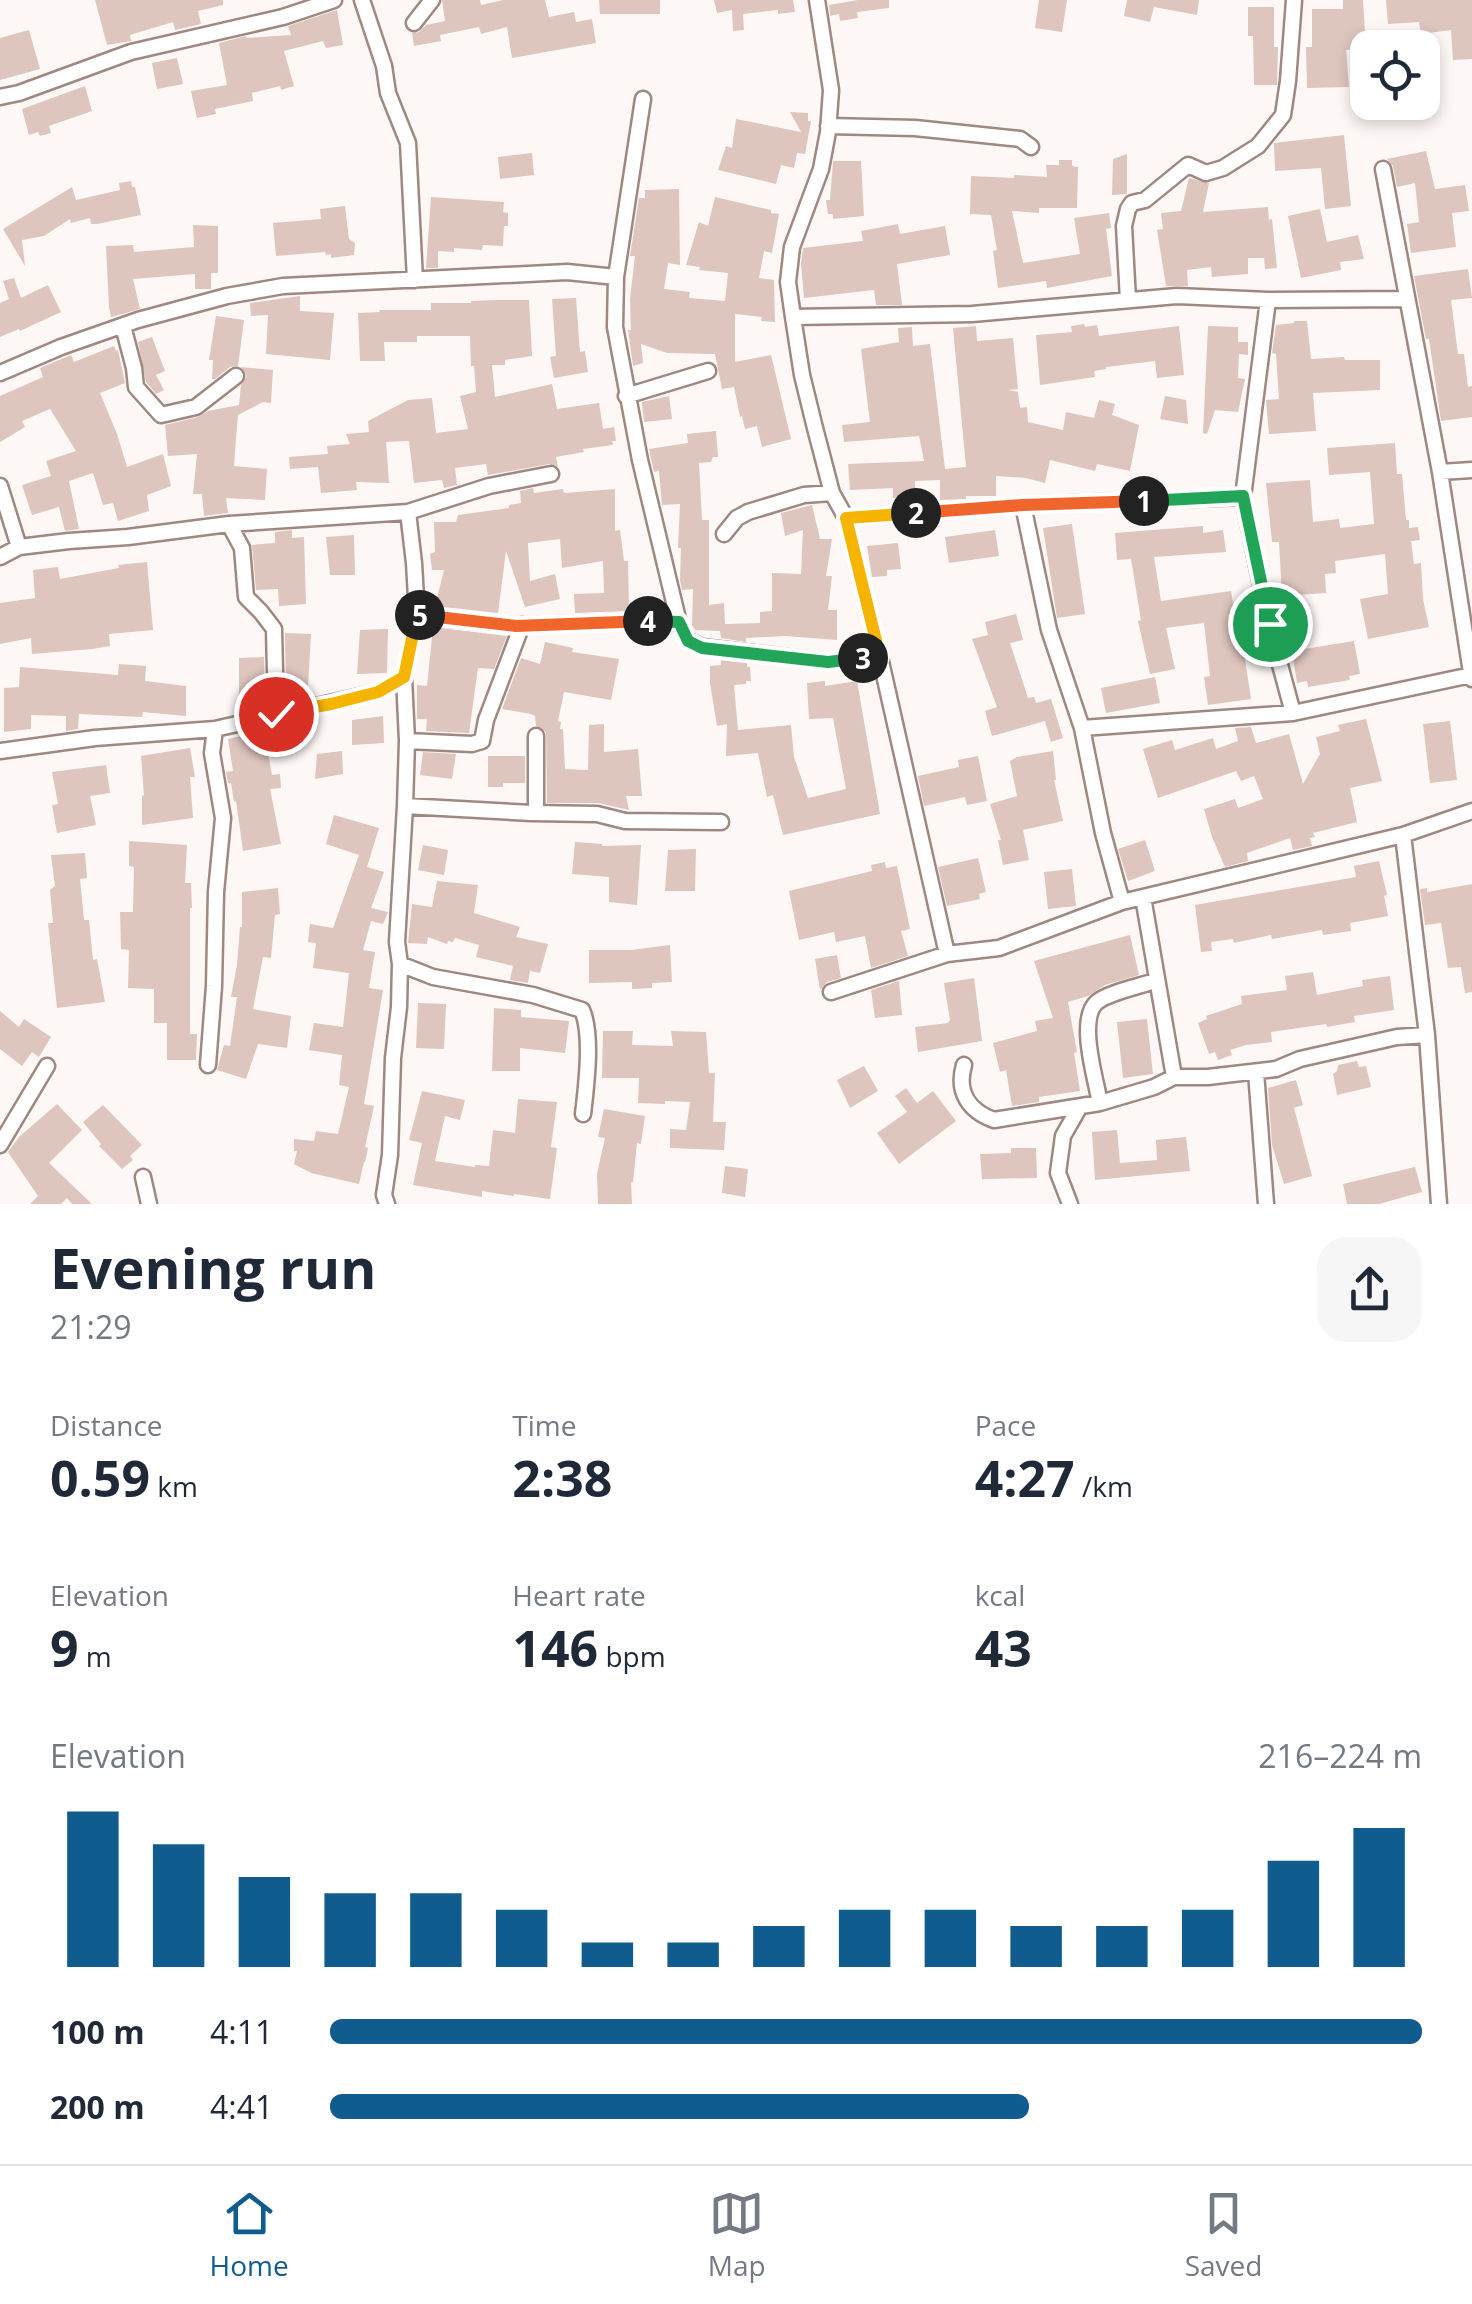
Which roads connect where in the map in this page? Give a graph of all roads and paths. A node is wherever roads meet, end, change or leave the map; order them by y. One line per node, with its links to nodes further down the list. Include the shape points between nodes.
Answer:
1 (334, 0): 7 (street, via 131,52)
2 (362, 0): 13 (street, via 408,143)
3 (432, 0): 6 (street)
4 (817, 0): 9 (street, via 831,90)
5 (1294, 0): 15 (street, via 1283,115 1258,146 1223,168 1206,173 1188,165 1132,203 1124,226)
6 (414, 23)
7 (0, 97)
8 (643, 99): 12 (street)
9 (828, 126): 10 (street, via 1020,139); 17 (street, via 792,247)
10 (1031, 147)
11 (1383, 169): 14 (street)
12 (616, 276): 13 (street); 22 (street, via 615,328)
13 (415, 280): 18 (street, via 283,286)
14 (1407, 298): 16 (street); 24 (street)
15 (1128, 300): 16 (street); 17 (street, via 972,314)
16 (1268, 300): 28 (street)
17 (792, 317): 27 (street)
18 (123, 326): 20 (street); 21 (street, via 136,387 161,415 196,408)
19 (708, 372): 22 (street)
20 (0, 373)
21 (236, 376)
22 (626, 396): 37 (street)
23 (1472, 470): 24 (street)
24 (1440, 472): 41 (street)
25 (551, 474): 30 (street)
26 (0, 486): 34 (street)
27 (832, 492): 31 (street); 33 (street, via 748,512)
28 (1243, 496): 29 (street); 43 (street)
29 (1023, 505): 31 (street); 44 (street, via 1050,630)
30 (408, 512): 32 (street); 36 (street)
31 (846, 518): 39 (street)
32 (229, 524): 34 (street); 42 (street, via 242,548 246,597 274,629)
33 (724, 534)
34 (19, 546): 35 (street)
35 (0, 557)
36 (417, 615): 38 (street); 40 (street)
37 (679, 622): 38 (street); 39 (street, via 688,641 702,648 828,662)
38 (522, 626): 47 (street, via 482,741)
39 (880, 657): 56 (street)
40 (404, 677): 42 (street, via 378,692); 47 (street)
41 (1472, 677): 43 (street)
42 (276, 714): 45 (street)
43 (1293, 714): 44 (street)
44 (1082, 728): 55 (street)
45 (214, 729): 48 (street); 63 (street, via 223,818)
46 (536, 736): 51 (street)
47 (407, 741): 49 (street)
48 (0, 751)
49 (405, 806): 51 (street); 57 (street)
50 (1472, 811): 53 (street)
51 (536, 812): 52 (street)
52 (720, 822)
53 (1403, 835): 54 (street); 60 (street)
54 (1144, 897): 55 (street); 58 (street)
55 (1122, 902): 56 (street, via 999,948)
56 (947, 954): 59 (street)
57 (400, 964): 68 (street, via 433,978 582,1010); 72 (street)
58 (1158, 980): 65 (street); 66 (street, via 1098,1000 1091,1010)
59 (831, 992)
60 (1427, 1035): 64 (street); 75 (street)
61 (964, 1065): 67 (street, via 963,1092 978,1114 994,1120)
62 (47, 1066): 69 (street)
63 (208, 1066)
64 (1256, 1072): 65 (street); 74 (street)
65 (1174, 1077): 66 (street)
66 (1100, 1103): 67 (street)
67 (1079, 1108): 73 (street, via 1063,1136 1058,1173)
68 (584, 1114)
69 (0, 1145)
70 (143, 1177): 71 (street)
71 (148, 1204)
72 (388, 1204)
73 (1070, 1204)
74 (1266, 1204)
75 (1439, 1204)

